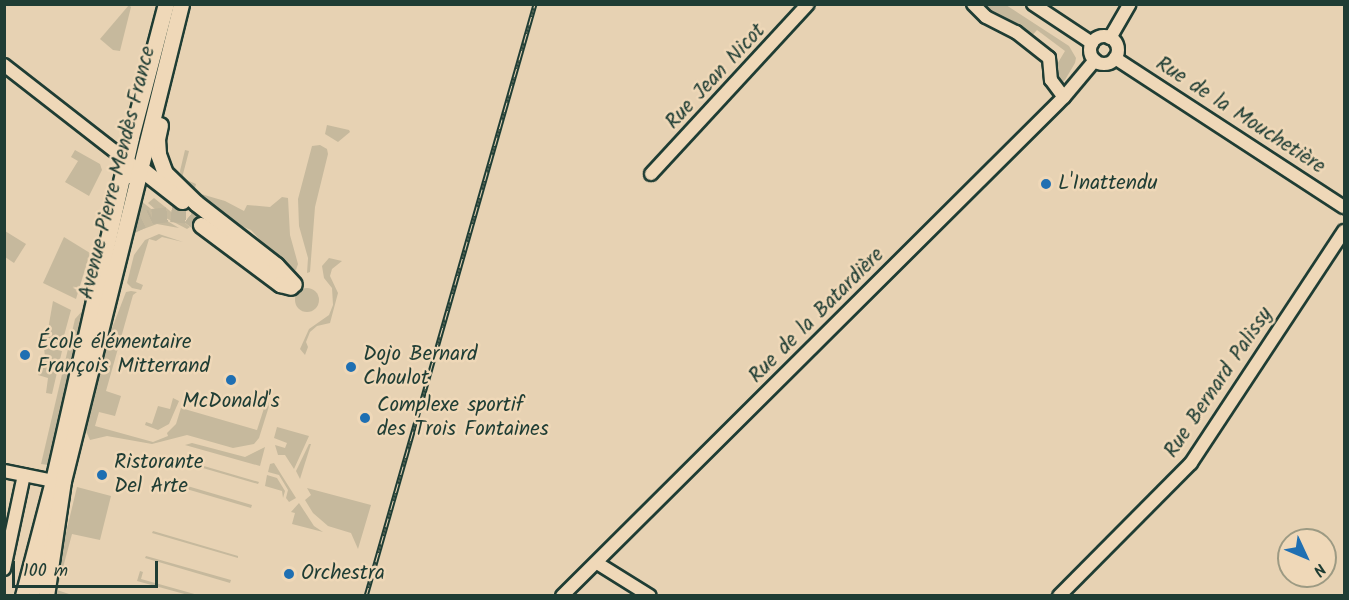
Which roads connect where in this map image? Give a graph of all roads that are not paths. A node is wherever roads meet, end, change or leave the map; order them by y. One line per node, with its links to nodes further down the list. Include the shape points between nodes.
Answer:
1 (166, 4): 14 (main road, Avenue Pierre Mendès France)
2 (181, 4): 12 (main road, Avenue Pierre Mendès France)
3 (808, 4): 16 (street, Rue Jean Nicot)
4 (973, 4): 13 (street, via 1049,58 1051,80)
5 (1032, 4): 8 (street)
6 (1130, 4): 7 (street)
7 (1110, 38): 8 (street, via 1102,37); 9 (street, via 1117,47)
8 (1092, 44): 10 (street, via 1090,52)
9 (1115, 58): 10 (street, via 1108,63); 18 (street, Rue de la Mouchetière)
10 (1095, 60): 13 (street, Rue de la Batardière)
11 (6, 70): 14 (street)
12 (163, 79): 15 (main road, Avenue Pierre Mendès France); 22 (main road, via 167,95 157,139 165,173)
13 (1064, 97): 27 (street, Rue de la Batardière)
14 (125, 159): 15 (street); 17 (main road, Avenue Pierre Mendès France)
15 (139, 171): 17 (main road); 22 (main road); 26 (main road, Avenue Pierre Mendès France)
16 (651, 174)
17 (121, 179): 23 (main road, Avenue Pierre Mendès France)
18 (1344, 207)
19 (201, 225): 22 (main road, via 280,284 293,286)
20 (1344, 231): 34 (street, Rue Bernard Palissy, via 1191,463)
21 (111, 259): 23 (main road)
22 (282, 273)
23 (66, 422): 26 (main road, Avenue Pierre Mendès France)
24 (4, 471): 25 (street)
25 (24, 475): 26 (street); 28 (street)
26 (58, 481): 29 (main road, Avenue Pierre Mendès France); 30 (street, Avenue Pierre Mendès France); 31 (main road)
27 (597, 563): 32 (street, Rue de la Batardière); 33 (street)
28 (4, 569)
29 (23, 596)
30 (33, 596)
31 (46, 596)
32 (562, 596)
33 (650, 596)
34 (1059, 596)

